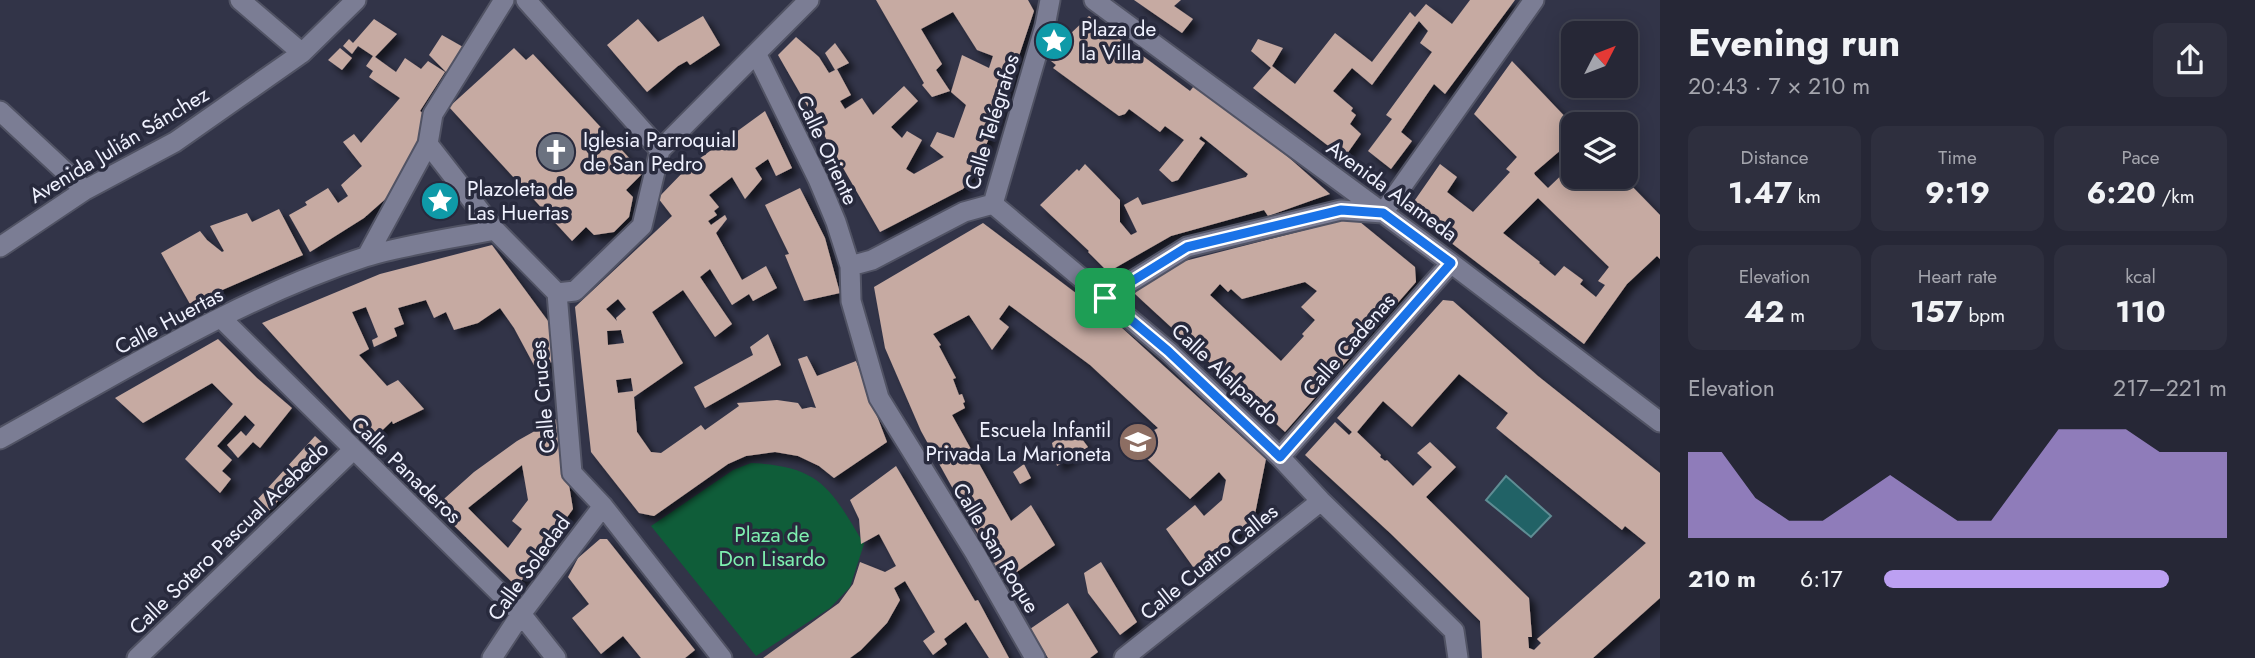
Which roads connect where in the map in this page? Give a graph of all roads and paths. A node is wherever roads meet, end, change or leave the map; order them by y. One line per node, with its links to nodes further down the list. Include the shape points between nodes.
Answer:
1 (240, 0): 9 (street)
2 (356, 0): 9 (street, Avenida Julián Sánchez)
3 (504, 0): 12 (street, via 433,114)
4 (526, 0): 13 (street)
5 (810, 0): 10 (street)
6 (1050, 0): 15 (street, Calle Telégrafos)
7 (1094, 0): 16 (street, Avenida Alameda)
8 (1534, 0): 16 (street)
9 (302, 52): 14 (street, Avenida Julián Sánchez, via 175,142)
10 (757, 55): 13 (street); 21 (street, Calle Oriente, via 818,179)
11 (0, 111): 14 (street)
12 (428, 144): 17 (street); 19 (street)
13 (660, 150): 22 (street, via 642,226 575,291)
14 (85, 190): 18 (street, Avenida Julián Sánchez)
15 (993, 204): 21 (street, Calle Telégrafos, via 964,212 872,260); 23 (street, Calle Alalpardo)
16 (1383, 213): 20 (street, Avenida Alameda); 23 (street, via 1341,210 1187,247)
17 (495, 230): 19 (street, Calle Huertas); 22 (street)
18 (0, 247)
19 (367, 257): 24 (street, Calle Huertas)
20 (1451, 263): 25 (street, Avenida Alameda); 28 (street, Calle Cadenas)
21 (850, 266): 36 (street, Calle San Roque, via 851,301 879,398)
22 (557, 293): 30 (street, Calle Cruces, via 572,473)
23 (1105, 298): 28 (street, Calle Alalpardo)
24 (221, 318): 26 (street, Calle Huertas); 27 (street, Calle Panaderos)
25 (1660, 422)
26 (0, 439)
27 (353, 450): 31 (street, Calle Panaderos); 32 (street, Calle Sotero Pascual Acebedo)
28 (1280, 457): 29 (street, Calle Alalpardo)
29 (1321, 501): 37 (street, Calle Cuatro Calles); 38 (street, Calle Alalpardo, via 1454,631)
30 (603, 506): 31 (street, Calle Soledad); 35 (street, Calle Cruces)
31 (521, 614): 33 (street, Calle Soledad); 34 (street, Calle Panaderos)
32 (137, 658)
33 (492, 658)
34 (556, 658)
35 (722, 658)
36 (1035, 658)
37 (1124, 658)
38 (1458, 658)

